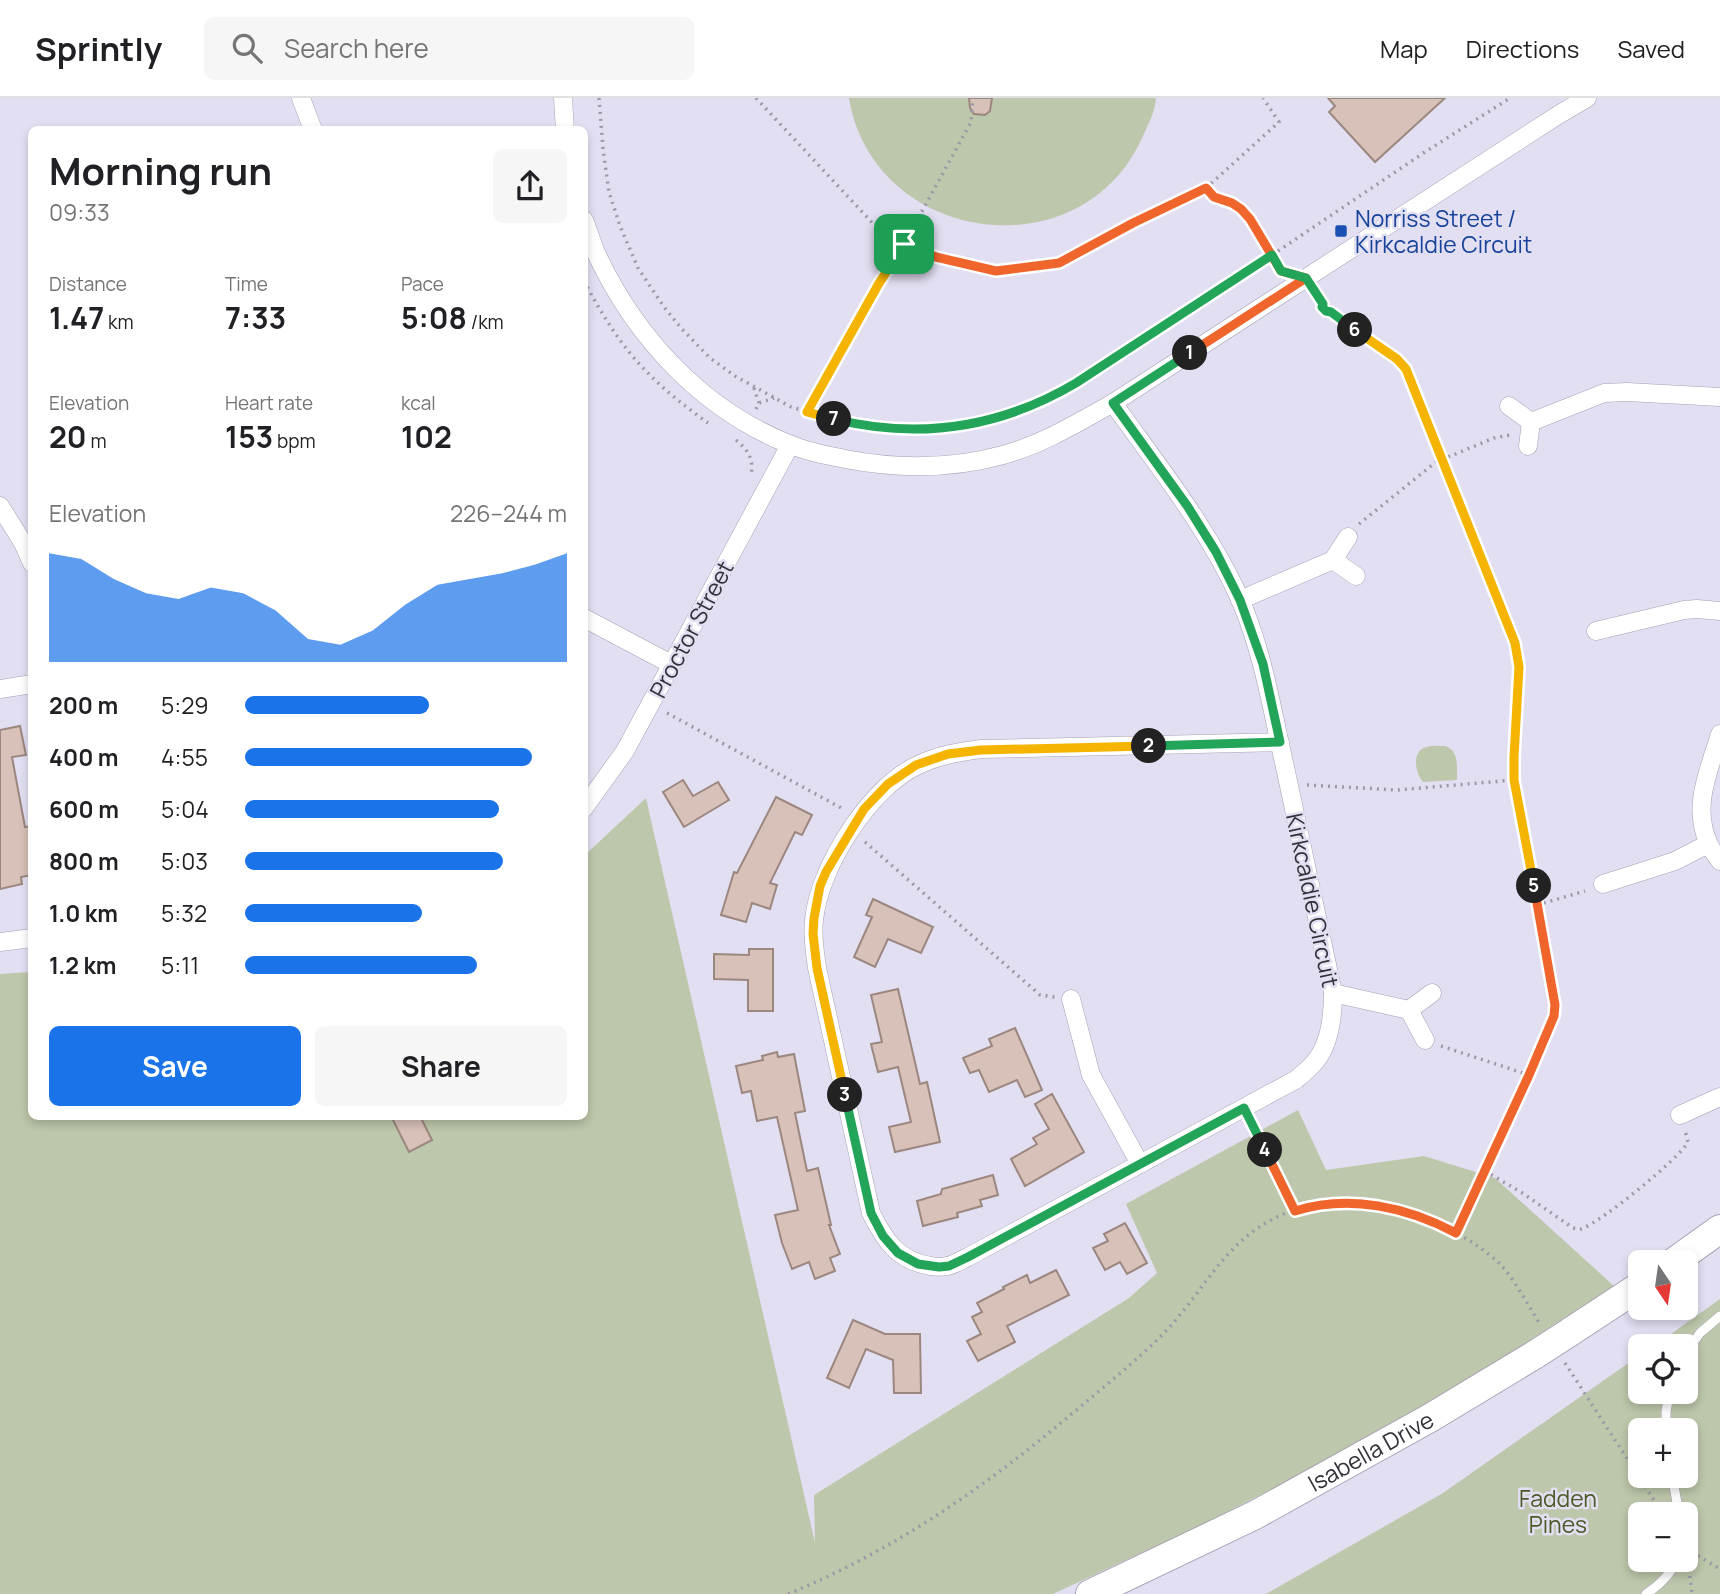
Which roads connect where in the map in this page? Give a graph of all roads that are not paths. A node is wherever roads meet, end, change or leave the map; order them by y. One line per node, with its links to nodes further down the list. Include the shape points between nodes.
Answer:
1 (301, 98): 4 (street)
2 (564, 98): 5 (street)
3 (1587, 98): 8 (street)
4 (312, 126)
5 (565, 126)
6 (588, 230): 10 (street, via 620,297 678,372 713,402)
7 (1720, 397): 9 (street, via 1604,393 1529,434)
8 (1113, 403): 10 (street, via 1053,437 1003,455 950,464 870,464); 16 (street, Kirkcaldie Circuit, via 1188,507)
9 (1510, 405)
10 (790, 445): 20 (street, Proctor Street)
11 (0, 506): 13 (street)
12 (1348, 537): 14 (street)
13 (28, 554)
14 (1333, 559): 15 (street); 16 (street)
15 (1356, 576)
16 (1240, 600): 24 (street, Kirkcaldie Circuit, via 1263,664)
17 (1720, 611): 19 (street, via 1684,610)
18 (588, 620): 20 (street)
19 (1596, 631)
20 (671, 664): 25 (street, Proctor Street, via 625,751)
21 (28, 685): 22 (street)
22 (0, 689)
23 (1720, 734): 26 (street, via 1701,797 1700,816)
24 (1280, 742): 31 (street, Kirkcaldie Circuit); 38 (street, Kirkcaldie Circuit, via 948,754 916,765 888,784 864,809 820,886 813,934 817,968 871,1213 898,1253 918,1264 949,1266)
25 (588, 802)
26 (1708, 844): 27 (street); 28 (street, via 1675,861)
27 (1720, 861)
28 (1603, 884)
29 (28, 938): 30 (street)
30 (0, 942)
31 (1333, 993): 34 (street); 38 (street, Kirkcaldie Circuit, via 1328,1037 1316,1061 1297,1079)
32 (1432, 993): 34 (street)
33 (1071, 999): 38 (street, via 1091,1075)
34 (1409, 1010): 35 (street)
35 (1424, 1040)
36 (1720, 1097): 37 (street)
37 (1680, 1115)
38 (1140, 1164)
39 (1720, 1229): 40 (main road)
40 (1691, 1250)
41 (1628, 1294): 45 (main road, Isabella Drive, via 1430,1418 1255,1515)
42 (1720, 1316): 43 (lane)
43 (1698, 1336)
44 (1671, 1572): 46 (lane)
45 (1090, 1594)
46 (1646, 1594)

